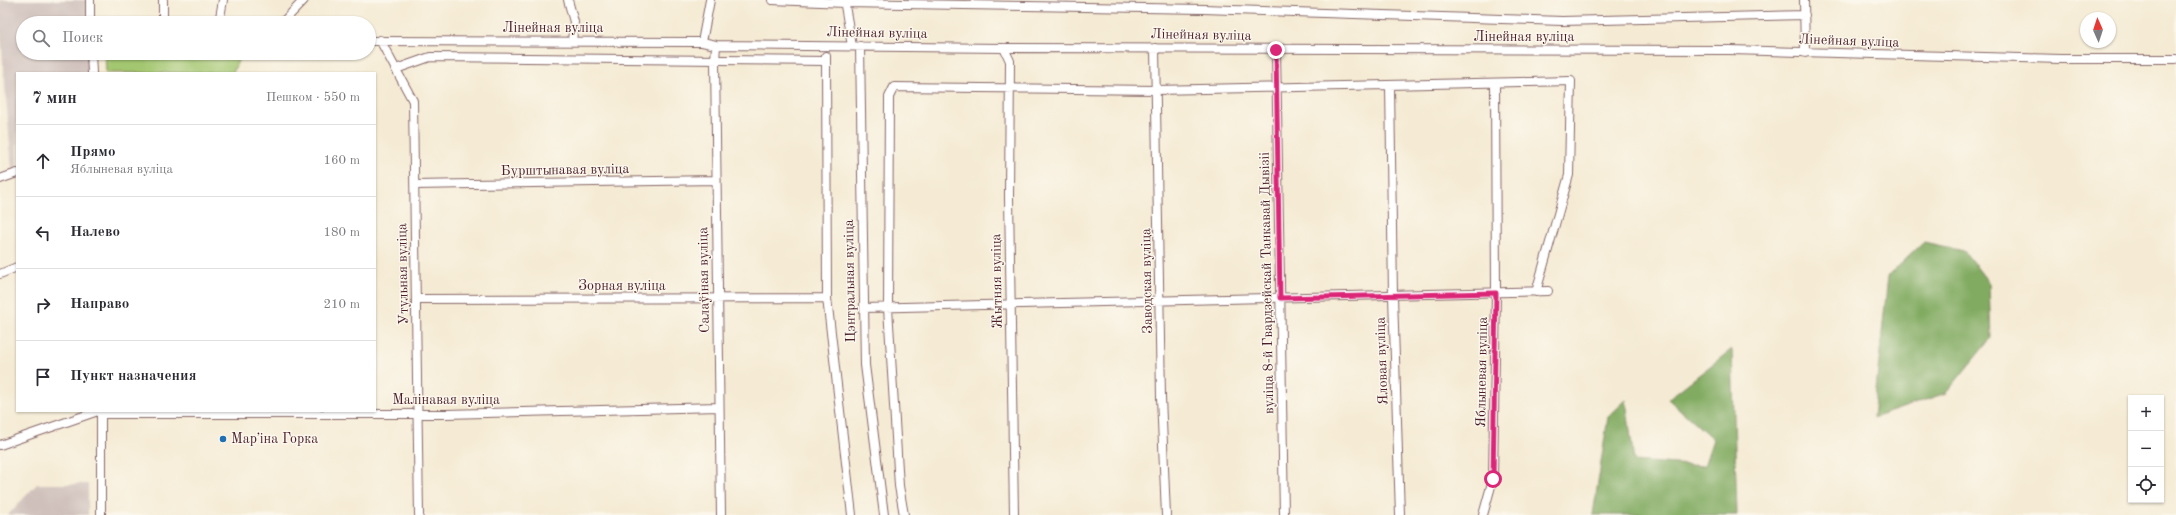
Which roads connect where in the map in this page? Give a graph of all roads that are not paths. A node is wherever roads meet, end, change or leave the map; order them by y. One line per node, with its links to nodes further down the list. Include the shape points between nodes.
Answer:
1 (90, 0): 11 (street)
2 (163, 0): 12 (street)
3 (223, 0): 13 (street)
4 (304, 0): 14 (street)
5 (568, 0): 17 (street, via 574,22)
6 (710, 0): 18 (street)
7 (772, 0): 9 (street)
8 (1804, 0): 10 (street)
9 (844, 2): 10 (street, via 1196,9 1562,21); 20 (street)
10 (1805, 15): 25 (street)
11 (90, 16)
12 (163, 16)
13 (220, 16)
14 (289, 16)
15 (376, 40): 16 (street, Лінейная вуліца)
16 (380, 40): 17 (street, Лінейная вуліца); 30 (street, Утульная вуліца)
17 (572, 41): 18 (street, Лінейная вуліца)
18 (702, 42): 19 (street, Лінейная вуліца)
19 (716, 45): 20 (street, Лінейная вуліца); 29 (street, Салаўіная вуліца)
20 (852, 46): 21 (street, Лінейная вуліца)
21 (860, 46): 22 (street, Лінейная вуліца); 53 (street, Цэнтральная вуліца)
22 (1004, 48): 23 (street, Лінейная вуліца); 35 (street, Жытняя вуліца, via 1010,61)
23 (1155, 48): 24 (street, Лінейная вуліца); 36 (street, Заводская вуліца)
24 (1276, 50): 25 (street, Лінейная вуліца, via 1730,50); 34 (street, вуліца 8-й Гвардзейскай Танкавай Дывізіі)
25 (1804, 53): 27 (street, Лінейная вуліца)
26 (826, 58): 29 (street, Лінейная вуліца); 47 (street, Цэнтральная вуліца)
27 (2176, 59)
28 (91, 60): 31 (street)
29 (715, 61): 30 (street, Лінейная вуліца, via 430,57); 39 (street, Салаўіная вуліца)
30 (396, 69): 40 (street, Утульная вуліца, via 413,101)
31 (92, 72)
32 (1494, 83): 33 (street); 44 (street, via 1571,82 1569,175); 45 (street, Яблыневая вуліца)
33 (1390, 85): 34 (street); 46 (street, Яловая вуліца)
34 (1276, 88): 36 (street); 48 (street, вуліца 8-й Гвардзейскай Танкавай Дывізіі)
35 (1009, 89): 36 (street); 52 (street, Жытняя вуліца); 54 (street, via 894,87 889,97)
36 (1156, 90): 51 (street, Заводская вуліца)
37 (16, 174): 38 (street)
38 (0, 179)
39 (716, 180): 40 (street, Бурштынавая вуліца); 50 (street, Салаўіная вуліца)
40 (414, 185): 49 (street, Утульная вуліца)
41 (16, 268): 42 (street)
42 (0, 274)
43 (1548, 291): 44 (street)
44 (1536, 292): 45 (street)
45 (1496, 293): 46 (street); 69 (street, Яблыневая вуліца, via 1493,479)
46 (1393, 296): 48 (street); 68 (street, Яловая вуліца)
47 (827, 298): 50 (street, Зорная вуліца); 62 (street, Цэнтральная вуліца)
48 (1280, 298): 51 (street); 67 (street, вуліца 8-й Гвардзейскай Танкавай Дывізіі)
49 (417, 299): 50 (street, Зорная вуліца); 57 (street, Утульная вуліца)
50 (718, 299): 55 (street, Салаўіная вуліца)
51 (1160, 301): 52 (street); 66 (street, Заводская вуліца)
52 (1011, 305): 54 (street); 65 (street, Жытняя вуліца)
53 (864, 308): 54 (street); 63 (street, Цэнтральная вуліца, via 865,366)
54 (888, 308): 64 (street, via 899,486)
55 (718, 407): 57 (street, Малінавая вуліца); 61 (street, Салаўіная вуліца)
56 (100, 412): 57 (street, Малінавая вуліца); 58 (street, Малінавая вуліца); 59 (street)
57 (418, 414): 60 (street, Утульная вуліца)
58 (0, 445)
59 (101, 515)
60 (419, 515)
61 (721, 515)
62 (852, 515)
63 (884, 515)
64 (904, 515)
65 (1014, 515)
66 (1166, 515)
67 (1284, 515)
68 (1400, 515)
69 (1483, 515)

